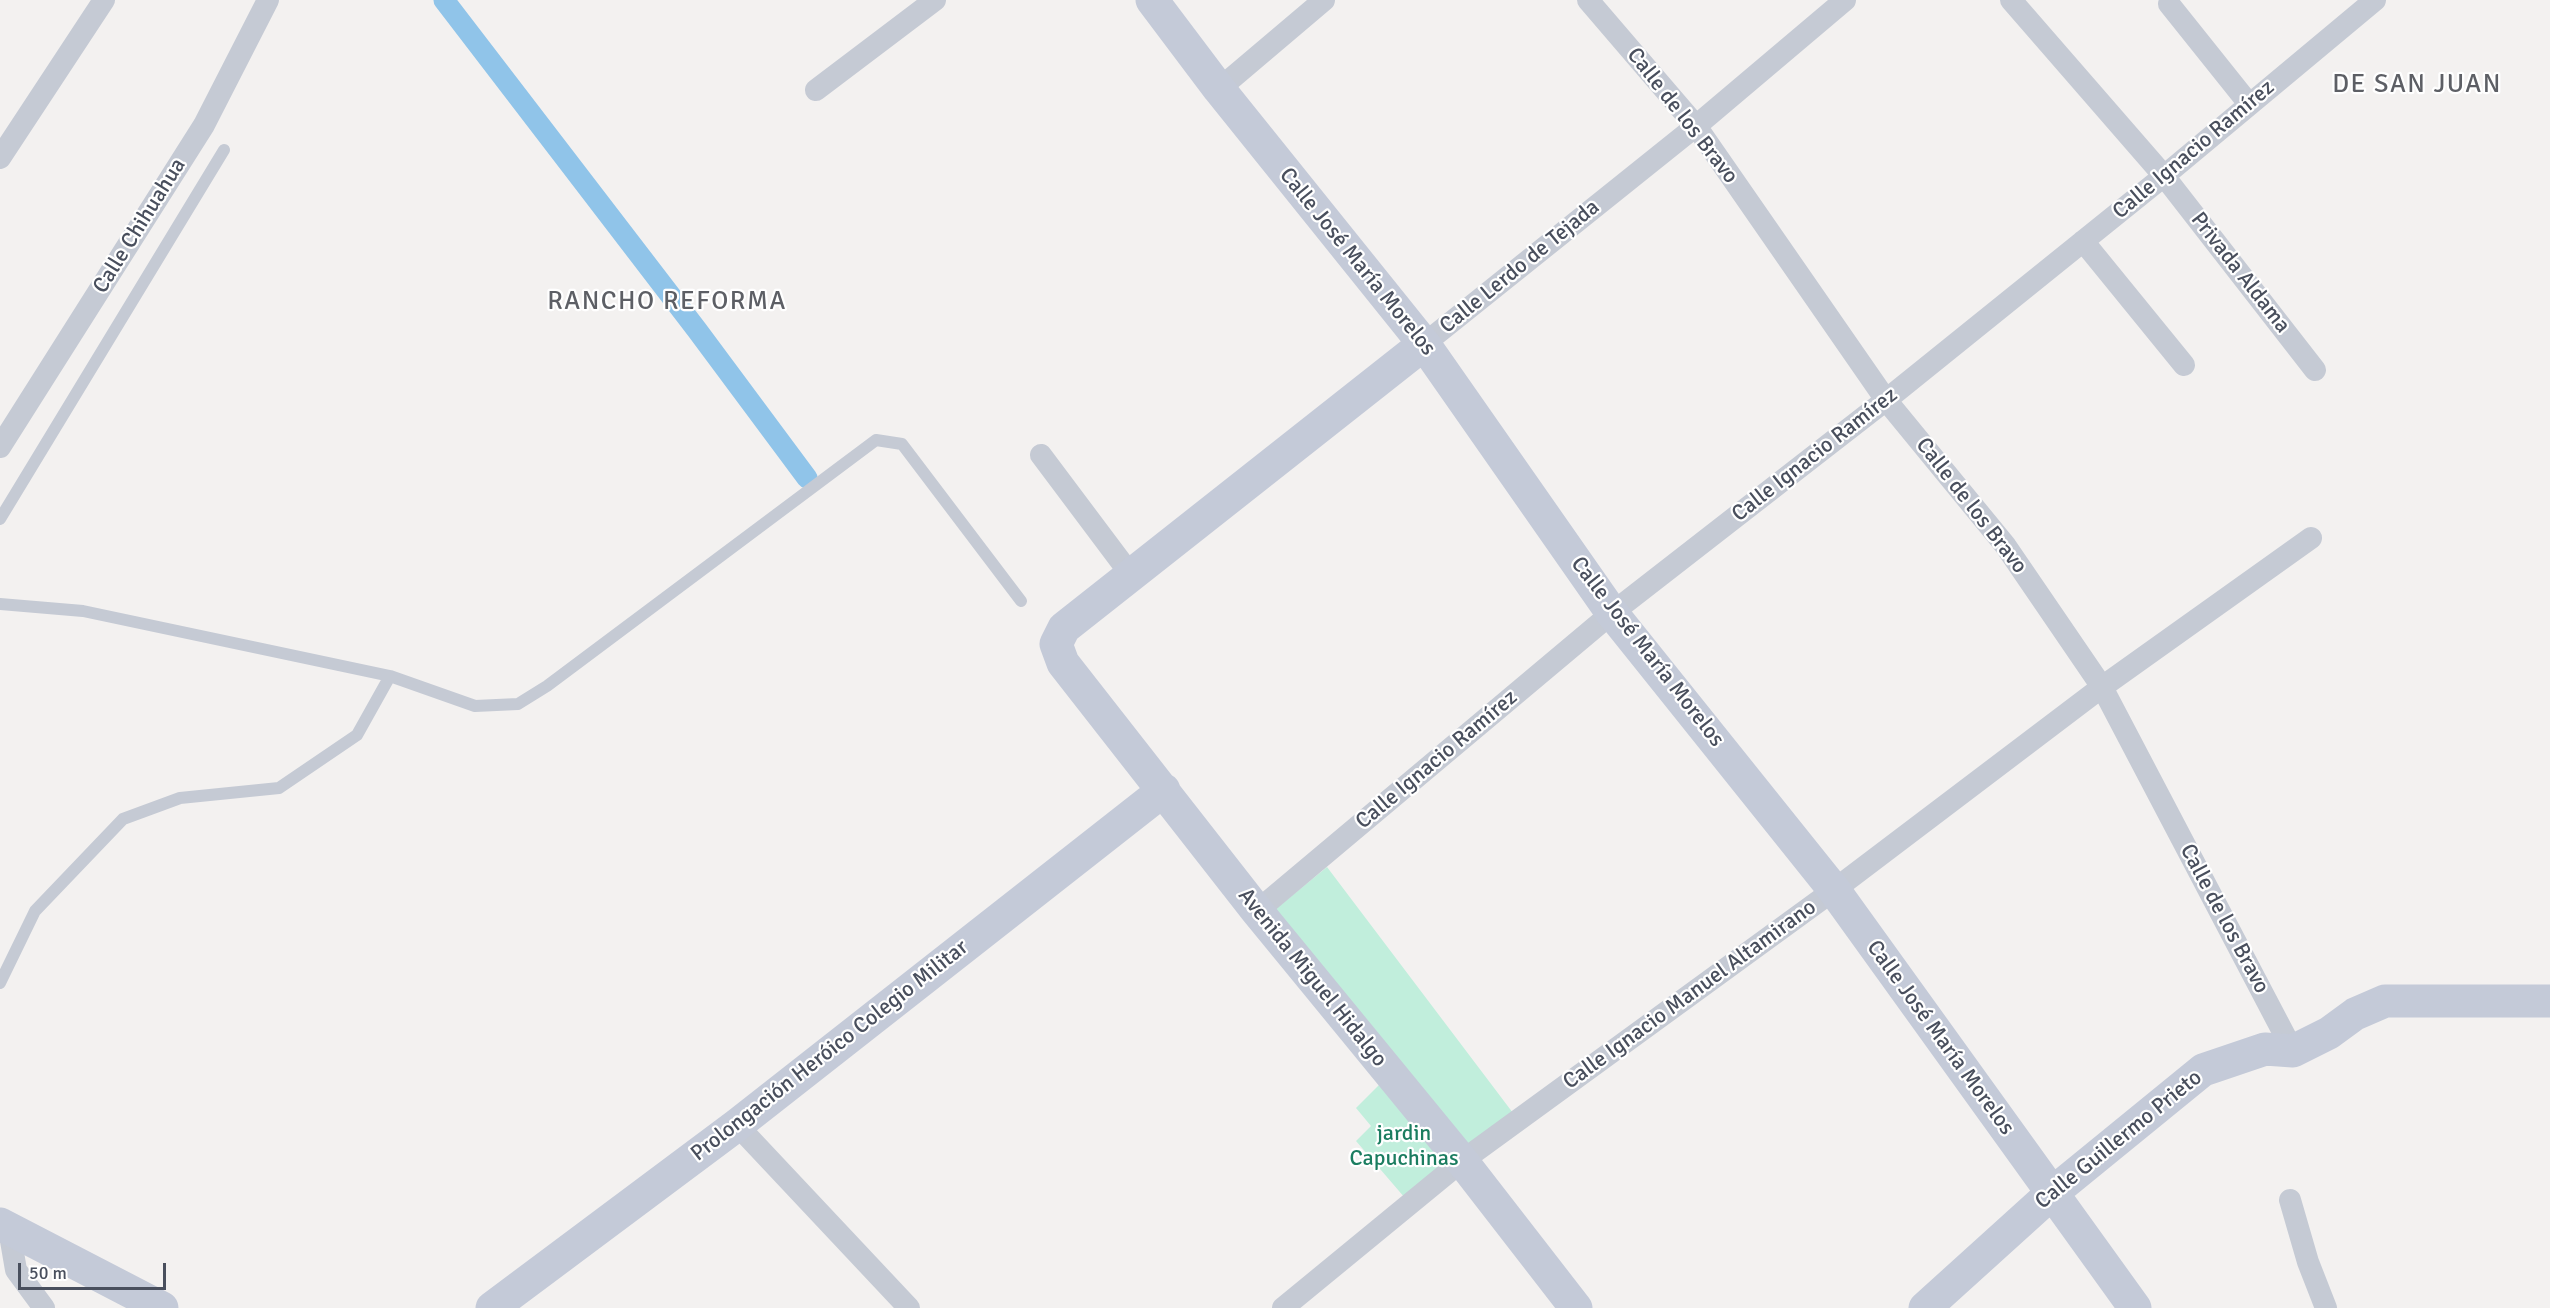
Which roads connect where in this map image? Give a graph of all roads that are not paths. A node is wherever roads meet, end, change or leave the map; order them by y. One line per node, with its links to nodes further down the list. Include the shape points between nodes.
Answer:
1 (104, 0): 16 (street)
2 (268, 0): 23 (street, Calle Chihuahua, via 204,125)
3 (935, 0): 12 (street)
4 (1152, 0): 11 (street, Calle José María Morelos)
5 (1324, 0): 11 (street)
6 (1588, 0): 14 (street, Calle de los Bravo)
7 (1845, 0): 14 (street, Calle Lerdo de Tejada)
8 (2011, 0): 17 (street, Privada Aldama)
9 (2375, 0): 13 (street, Calle Ignacio Ramírez)
10 (2169, 4): 13 (street)
11 (1219, 89): 19 (street, Calle José María Morelos)
12 (816, 90)
13 (2248, 104): 17 (street, Calle Ignacio Ramírez)
14 (1696, 126): 19 (street, Calle Lerdo de Tejada); 22 (street, Calle de los Bravo)
15 (224, 150): 25 (lane)
16 (0, 158)
17 (2164, 176): 18 (street, Calle Ignacio Ramírez); 21 (street, Privada Aldama)
18 (2083, 241): 20 (street); 22 (street, Calle Ignacio Ramírez)
19 (1424, 344): 27 (street, Calle Lerdo de Tejada); 30 (street, Calle José María Morelos)
20 (2184, 365)
21 (2315, 370)
22 (1886, 400): 30 (street, Calle Ignacio Ramírez); 33 (street, Calle de los Bravo, via 2005,545)
23 (0, 447)
24 (1041, 455): 27 (street)
25 (0, 519)
26 (2311, 538): 33 (street, Calle Ignacio Manuel Altamirano)
27 (1131, 575): 31 (street, Calle Lerdo de Tejada, via 1064,628)
28 (1021, 601): 32 (lane, via 902,444 876,440 547,687 518,704 475,706)
29 (0, 604): 32 (lane, via 83,611)
30 (1612, 613): 35 (street, Calle José María Morelos); 36 (street, Calle Ignacio Ramírez)
31 (1056, 644): 34 (street, Avenida Miguel Hidalgo, via 1063,663)
32 (390, 676): 37 (lane, via 357,735 279,788 180,798 123,819 34,911)
33 (2102, 687): 35 (street, Calle Ignacio Manuel Altamirano); 39 (street, Calle de los Bravo)
34 (1164, 790): 36 (street, Avenida Miguel Hidalgo); 40 (street, Prolongación Heróico Colegio Militar)
35 (1834, 890): 41 (street, Calle Ignacio Manuel Altamirano); 42 (street, Calle José María Morelos)
36 (1257, 911): 41 (street, Avenida Miguel Hidalgo)
37 (0, 983)
38 (2550, 1001): 39 (street, Calle Guillermo Prieto, via 2385,1001)
39 (2293, 1051): 42 (street, Calle Guillermo Prieto, via 2265,1049 2203,1070)
40 (737, 1125): 45 (street, Prolongación Heróico Colegio Militar); 48 (street)
41 (1462, 1161): 49 (street, Calle Ignacio Manuel Altamirano); 50 (street, Avenida Miguel Hidalgo)
42 (2051, 1194): 51 (street, Calle Guillermo Prieto); 52 (street, Calle José María Morelos)
43 (2290, 1200): 53 (street)
44 (4, 1226): 46 (street, via 16,1269); 47 (street)
45 (502, 1305)
46 (44, 1308)
47 (162, 1308)
48 (909, 1308)
49 (1283, 1308)
50 (1576, 1308)
51 (1925, 1308)
52 (2135, 1308)
53 (2326, 1308)

